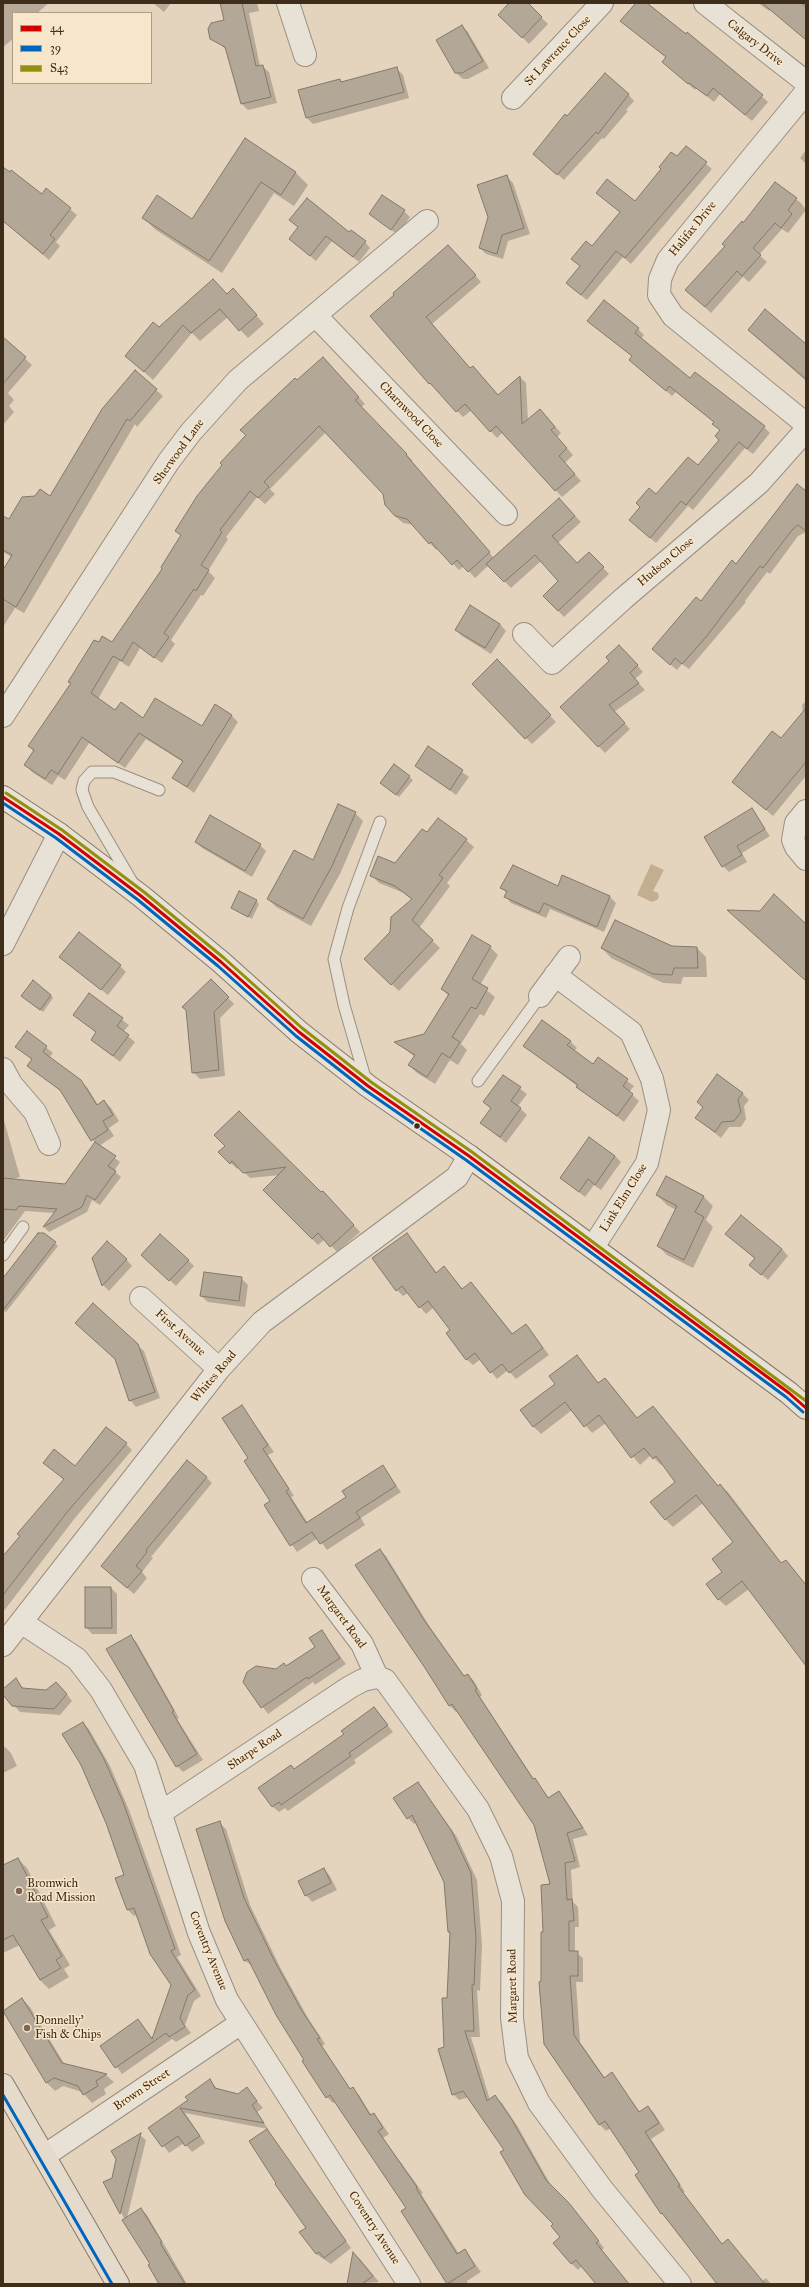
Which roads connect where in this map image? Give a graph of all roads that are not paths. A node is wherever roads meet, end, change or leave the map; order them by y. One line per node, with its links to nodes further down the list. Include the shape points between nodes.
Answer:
1 (288, 3): 4 (street)
2 (602, 3): 7 (street, St Lawrence Close)
3 (705, 3): 5 (street, Calgary Drive)
4 (305, 55)
5 (806, 82)
6 (806, 92): 10 (street, Halifax Drive, via 668,260 660,279 659,294 673,316)
7 (513, 98)
8 (427, 221): 9 (street, Sherwood Lane)
9 (316, 316): 12 (street, Charnwood Close); 14 (street, Sherwood Lane, via 238,380 191,432 169,461)
10 (806, 424)
11 (806, 430): 13 (street, Hudson Close, via 759,483 552,663)
12 (506, 514)
13 (524, 634)
14 (3, 716)
15 (159, 790): 21 (lane, via 128,776 100,770 92,772 84,781 82,790 98,827)
16 (3, 797): 19 (street)
17 (801, 817): 20 (street, via 793,840)
18 (380, 822): 28 (lane, via 348,908 334,959 344,1005)
19 (58, 834): 21 (street); 22 (street)
20 (806, 859)
21 (141, 896): 28 (street, via 221,962 298,1032)
22 (3, 944)
23 (569, 957): 24 (street)
24 (555, 975): 25 (street); 32 (street, Link Elm Close, via 631,1032 652,1079 659,1110 647,1163)
25 (540, 996): 27 (lane)
26 (3, 1069): 29 (street, via 11,1084 35,1112)
27 (478, 1081)
28 (368, 1086): 30 (street)
29 (49, 1144)
30 (469, 1156): 32 (street); 35 (street, Whites Road, via 457,1177 281,1306 262,1322)
31 (23, 1227): 33 (lane)
32 (593, 1247): 36 (street)
33 (3, 1255)
34 (141, 1298): 35 (street, First Avenue)
35 (219, 1369): 38 (street, Whites Road)
36 (806, 1408)
37 (313, 1579): 40 (street, Margaret Road, via 362,1644)
38 (21, 1622): 39 (street, Whites Road); 41 (street, Coventry Avenue, via 77,1659 101,1690 146,1765)
39 (3, 1645)
40 (377, 1677): 41 (street, Sharpe Road, via 363,1680 350,1687); 47 (street, Margaret Road, via 385,1680 478,1809 501,1856 513,1902 512,2018 517,2058 536,2097 602,2189)
41 (160, 1813): 42 (street, Coventry Avenue, via 199,1933 227,2000)
42 (241, 2023): 44 (street, Brown Street); 46 (street, Coventry Avenue)
43 (3, 2085): 44 (main road)
44 (44, 2156): 45 (main road)
45 (118, 2284)
46 (409, 2284)
47 (680, 2284)

